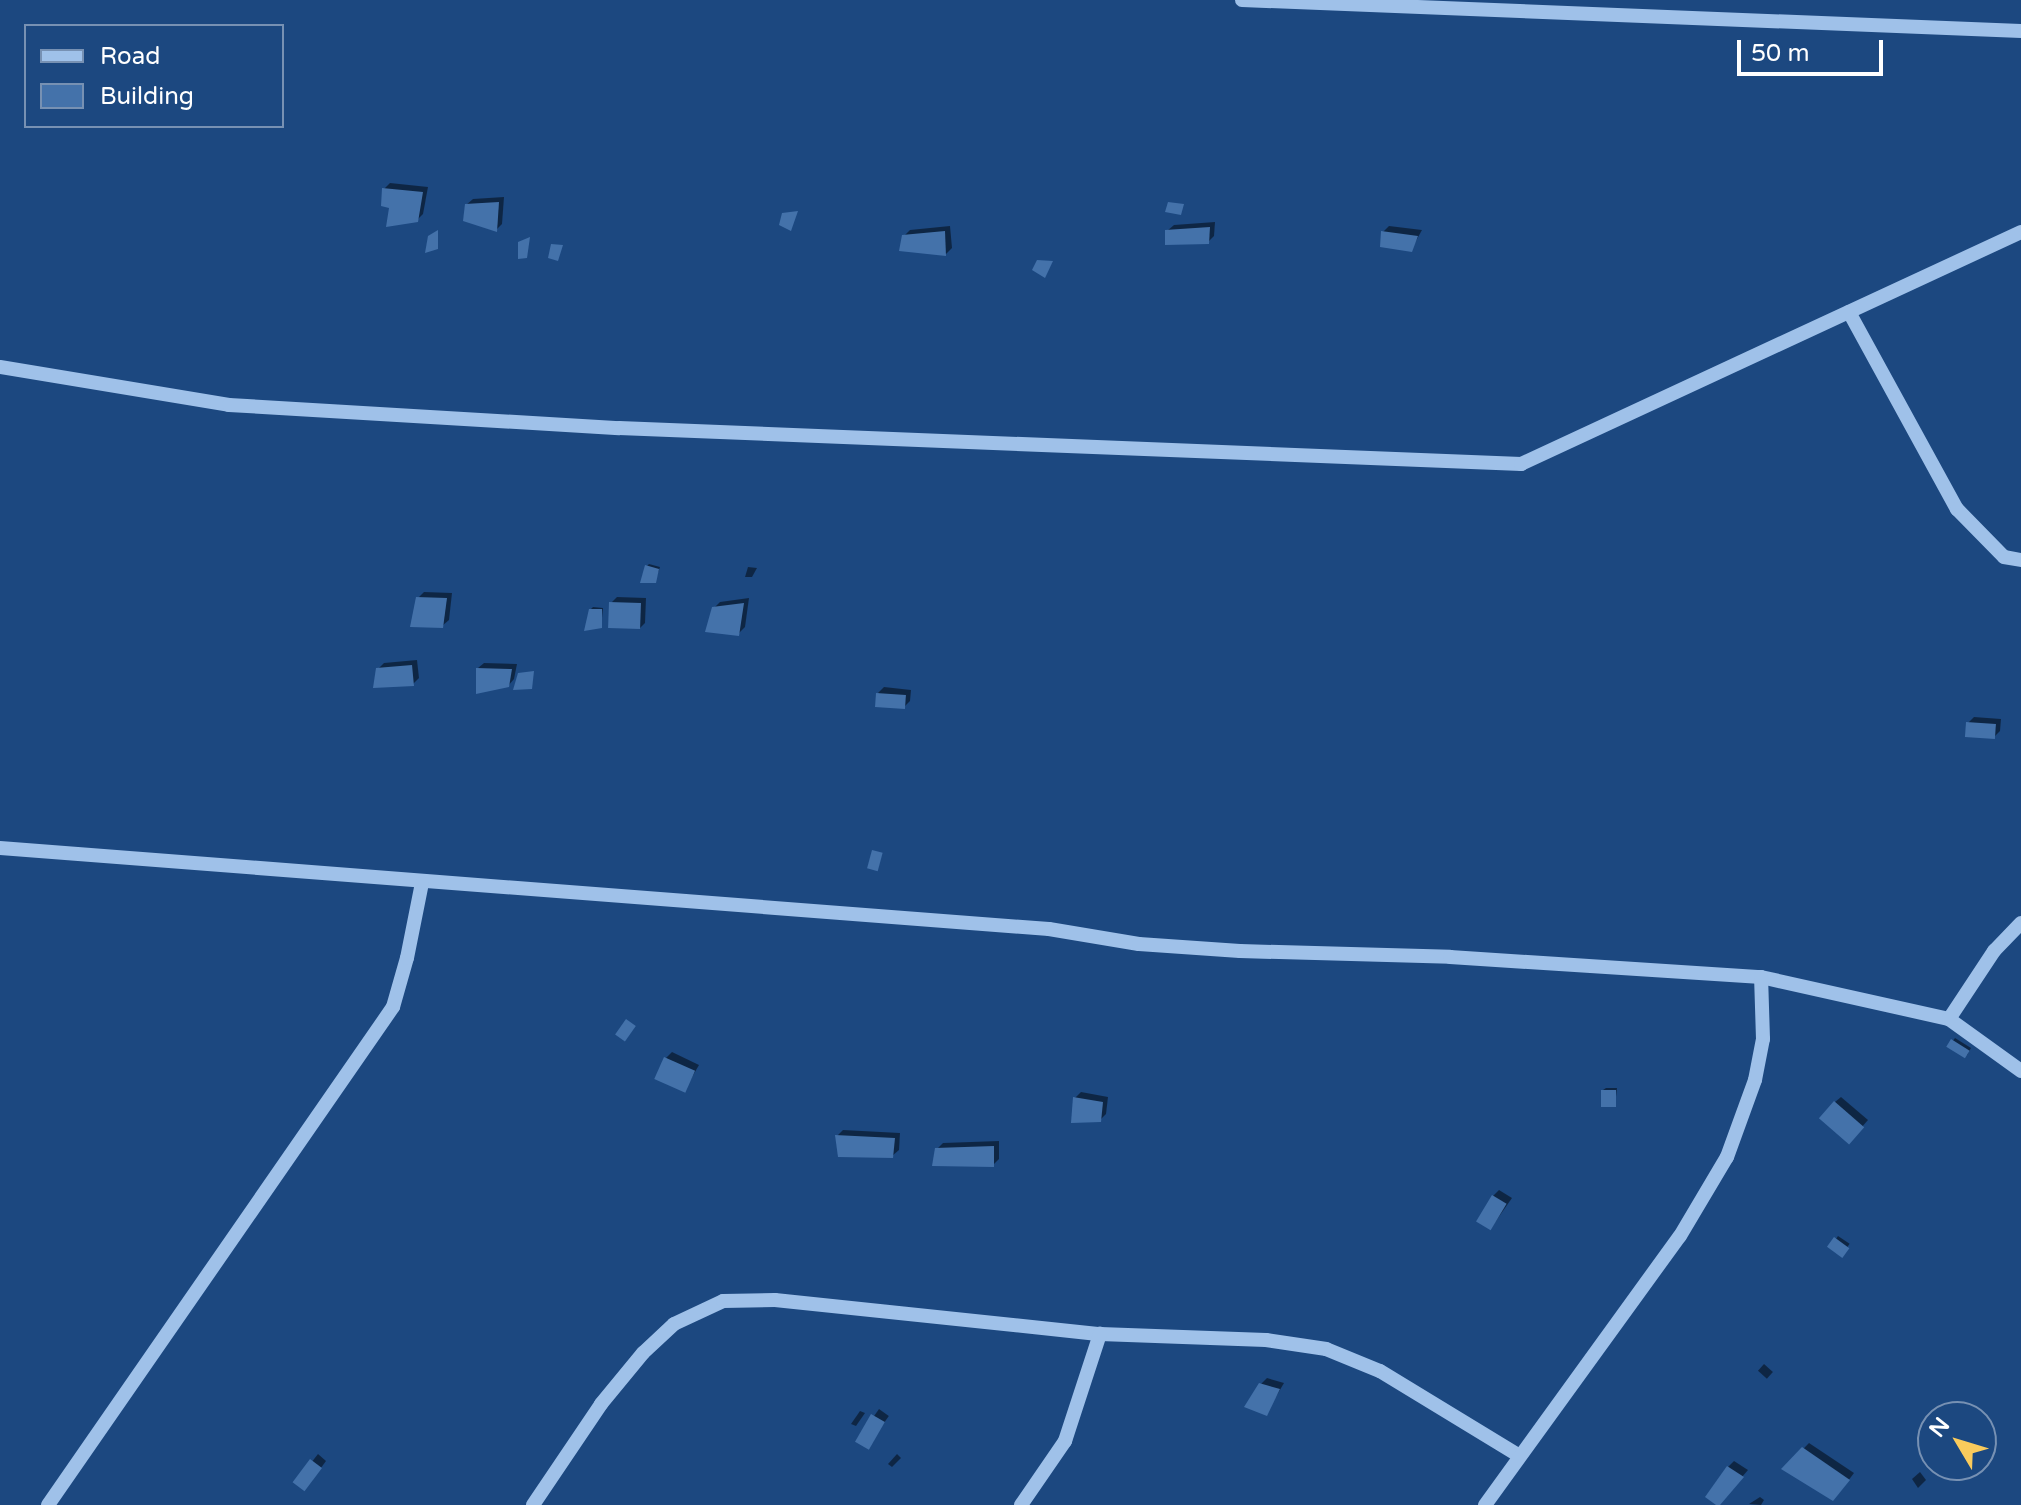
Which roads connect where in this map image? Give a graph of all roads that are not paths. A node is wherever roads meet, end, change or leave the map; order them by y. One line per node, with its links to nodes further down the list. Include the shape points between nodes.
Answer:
1 (1242, 0): 2 (street)
2 (2021, 31)
3 (2021, 232): 4 (street)
4 (1849, 312): 5 (street, via 1521,464 619,428 244,406); 6 (street, via 1957,509 2004,557)
5 (0, 367)
6 (2021, 560)
7 (0, 848): 8 (street)
8 (422, 883): 10 (street, via 1049,929 1139,944); 15 (street, via 393,1007)
9 (2021, 923): 11 (street, via 1994,951)
10 (1761, 977): 11 (street); 14 (street, via 1763,1039 1755,1080 1727,1157 1680,1236)
11 (1949, 1019): 12 (street)
12 (2021, 1071)
13 (1100, 1334): 14 (street, via 1266,1340 1326,1349 1380,1371); 16 (street, via 775,1300 723,1301 674,1324 643,1353 601,1404); 17 (street, via 1065,1441)
14 (1518, 1455): 18 (street)
15 (48, 1505)
16 (533, 1505)
17 (1021, 1505)
18 (1485, 1505)

